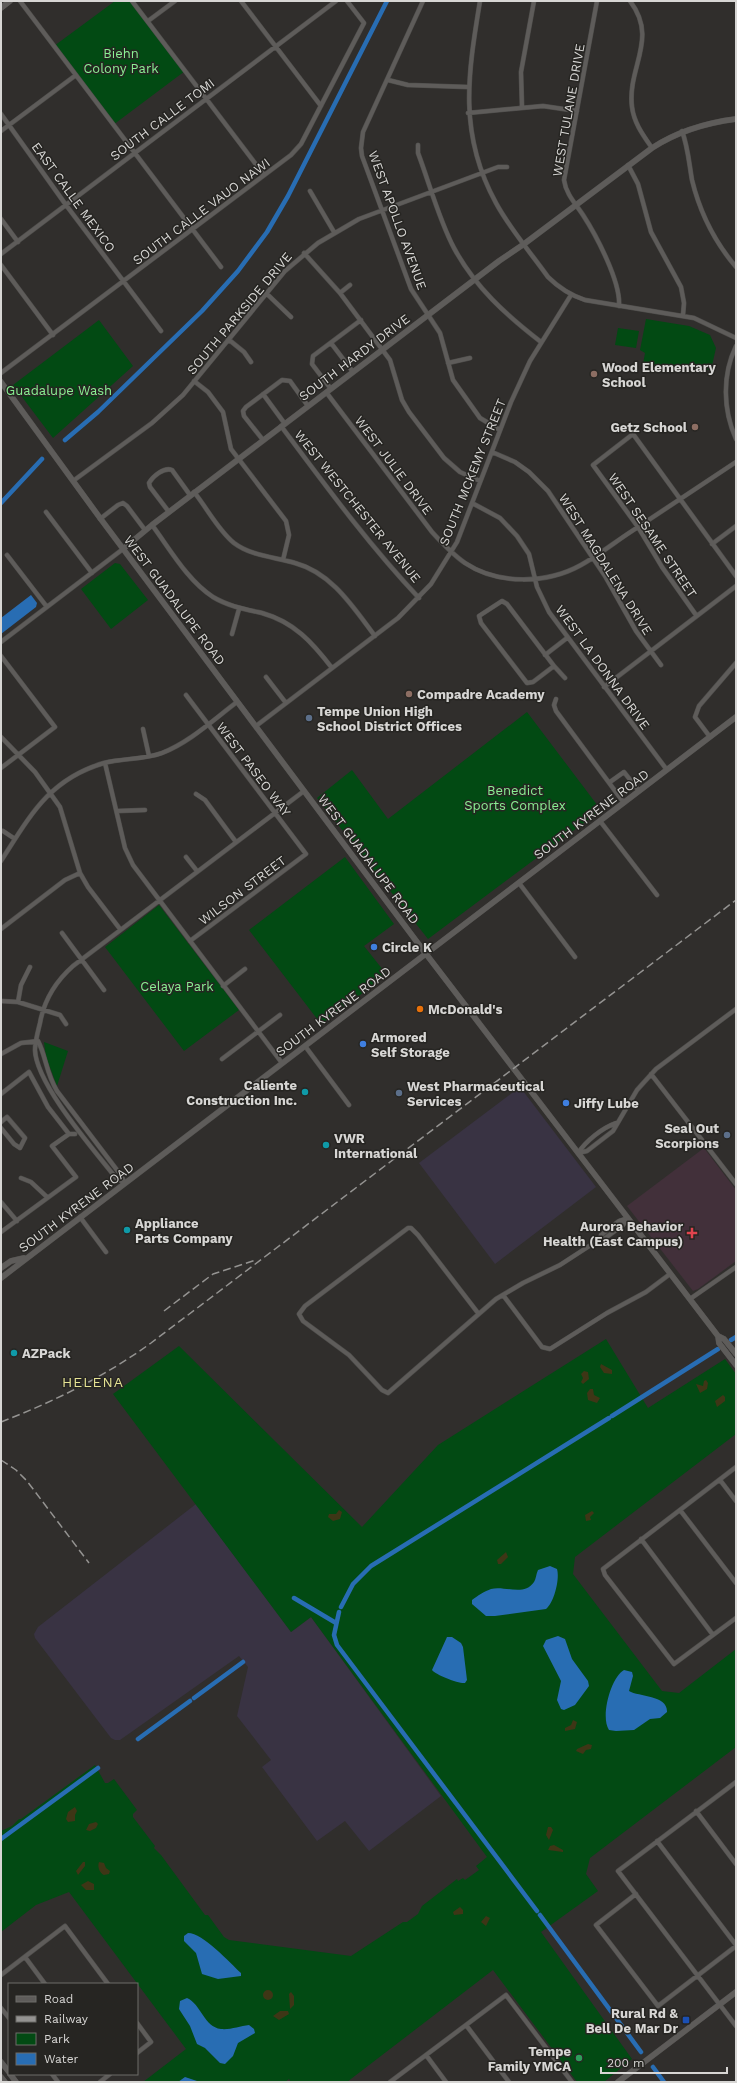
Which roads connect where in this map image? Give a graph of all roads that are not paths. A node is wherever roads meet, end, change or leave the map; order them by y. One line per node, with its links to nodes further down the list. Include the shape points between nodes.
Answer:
1 (10, 1): 13 (main road)
2 (20, 1): 16 (street)
3 (132, 1): 14 (street)
4 (175, 1): 14 (street)
5 (241, 1): 15 (street)
6 (336, 1): 15 (street, SOUTH CALLE TOMI)
7 (347, 1): 20 (street, SOUTH CALLE VAUO NAWI, via 364,23)
8 (424, 1): 17 (street)
9 (480, 1): 18 (street, via 470,58)
10 (534, 1): 21 (street, via 521,72)
11 (597, 1): 22 (street, WEST TULANE DRIVE)
12 (630, 1): 30 (street, via 642,21 643,34 632,107 638,127)
13 (2, 7)
14 (148, 21): 19 (street)
15 (275, 46): 19 (street, SOUTH CALLE TOMI); 20 (street)
16 (76, 75): 26 (street); 31 (street)
17 (388, 80): 18 (street, via 408,85); 40 (street, WEST APOLLO AVENUE, via 364,132 361,148)
18 (468, 87): 23 (street)
19 (206, 98): 31 (street, SOUTH CALLE TOMI); 35 (street)
20 (321, 106): 35 (street, SOUTH CALLE VAUO NAWI, via 301,144 291,155)
21 (522, 107): 22 (street, via 551,106); 23 (street)
22 (577, 111): 39 (street, WEST TULANE DRIVE, via 564,180 565,188)
23 (468, 112): 34 (street)
24 (1, 114): 26 (street, EAST CALLE MEXICO)
25 (736, 119): 28 (main road, SOUTH HARDY DRIVE)
26 (9, 125): 27 (street); 38 (street, EAST CALLE MEXICO)
27 (1, 131)
28 (682, 131): 30 (main road, SOUTH HARDY DRIVE); 50 (street, via 688,147 692,178 700,208 719,246)
29 (418, 144): 37 (street, via 418,153)
30 (652, 148): 32 (main road, SOUTH HARDY DRIVE)
31 (134, 153): 38 (street, SOUTH CALLE TOMI); 42 (street)
32 (628, 165): 39 (main road, SOUTH HARDY DRIVE); 59 (street, via 638,184 651,232 681,287)
33 (508, 167): 34 (street, SOUTH PARKSIDE DRIVE)
34 (482, 173): 37 (street, SOUTH PARKSIDE DRIVE); 45 (street, via 495,202)
35 (264, 175): 42 (street, SOUTH CALLE VAUO NAWI)
36 (310, 191): 43 (street)
37 (432, 192): 40 (street, SOUTH PARKSIDE DRIVE); 51 (street, via 453,247)
38 (66, 205): 44 (street, SOUTH CALLE TOMI); 52 (street, EAST CALLE MEXICO)
39 (576, 205): 45 (main road, SOUTH HARDY DRIVE); 57 (street, WEST TULANE DRIVE, via 590,227 615,280 620,294)
40 (382, 211): 43 (street, SOUTH PARKSIDE DRIVE); 58 (street, WEST APOLLO AVENUE, via 411,289)
41 (1, 219): 44 (street)
42 (193, 230): 49 (street); 52 (street, SOUTH CALLE VAUO NAWI)
43 (334, 232): 46 (street, SOUTH PARKSIDE DRIVE)
44 (18, 242): 47 (street, SOUTH CALLE TOMI)
45 (524, 244): 51 (main road, SOUTH HARDY DRIVE); 56 (street, via 548,277)
46 (304, 253): 54 (street, SOUTH PARKSIDE DRIVE); 55 (street)
47 (1, 254)
48 (1, 265): 63 (street)
49 (221, 267)
50 (736, 267)
51 (475, 279): 58 (main road, SOUTH HARDY DRIVE); 66 (street, via 510,318)
52 (124, 281): 62 (street, EAST CALLE MEXICO); 63 (street, SOUTH CALLE VAUO NAWI)
53 (350, 285): 55 (street)
54 (266, 293): 60 (street); 64 (street, SOUTH PARKSIDE DRIVE)
55 (340, 293): 61 (street)
56 (571, 295): 57 (street); 66 (street, SOUTH MCKEMY STREET)
57 (620, 306): 59 (street)
58 (428, 315): 69 (main road, SOUTH HARDY DRIVE); 72 (street, WEST APOLLO AVENUE, via 440,333)
59 (683, 315): 65 (street, via 705,322)
60 (291, 317)
61 (361, 320): 67 (street); 69 (street)
62 (161, 331)
63 (53, 335): 74 (street, SOUTH CALLE VAUO NAWI)
64 (228, 338): 71 (street); 75 (street, SOUTH PARKSIDE DRIVE)
65 (736, 338)
66 (541, 342): 81 (street, SOUTH MCKEMY STREET, via 516,389)
67 (331, 343): 73 (street); 77 (street, WEST JULIE DRIVE, via 311,360)
68 (736, 346): 82 (street, via 730,361 726,386 728,411)
69 (383, 349): 73 (main road, SOUTH HARDY DRIVE); 88 (street, via 390,360 402,400 409,412 444,458 460,472)
70 (470, 358): 72 (street)
71 (251, 362)
72 (448, 363): 81 (street, WEST APOLLO AVENUE, via 453,380 480,418)
73 (353, 372): 77 (main road, SOUTH HARDY DRIVE)
74 (1, 373)
75 (194, 381): 85 (street, via 208,392 223,412 229,443); 87 (street, SOUTH PARKSIDE DRIVE, via 183,395 152,423)
76 (1, 382): 87 (main road, WEST GUADALUPE ROAD)
77 (329, 390): 79 (main road, SOUTH HARDY DRIVE); 101 (street, WEST JULIE DRIVE, via 432,532)
78 (263, 394): 79 (street, via 286,379); 80 (street, WEST WESTCHESTER AVENUE); 83 (street, via 243,412)
79 (308, 406): 80 (main road, SOUTH HARDY DRIVE)
80 (283, 425): 83 (main road, SOUTH HARDY DRIVE); 109 (street, WEST WESTCHESTER AVENUE, via 331,493)
81 (500, 430): 84 (street, SOUTH MCKEMY STREET)
82 (736, 439)
83 (263, 440): 85 (main road, SOUTH HARDY DRIVE)
84 (492, 452): 88 (street, SOUTH MCKEMY STREET); 103 (street, WEST MAGDALENA DRIVE, via 515,462 539,481)
85 (238, 459): 89 (main road, SOUTH HARDY DRIVE); 104 (street, via 286,521 289,535)
86 (736, 462): 90 (street, WEST JULIE DRIVE)
87 (73, 481): 94 (main road, WEST GUADALUPE ROAD)
88 (480, 482): 91 (street, SOUTH MCKEMY STREET)
89 (192, 494): 93 (main road, SOUTH HARDY DRIVE); 93 (street, via 172,470 163,470 149,483); 104 (street, via 235,543 246,550)
90 (680, 499): 97 (street, WEST JULIE DRIVE); 97 (street, WEST SESAME STREET, via 633,434 592,466); 99 (street)
91 (472, 503): 101 (street, SOUTH MCKEMY STREET); 107 (street, WEST LA DONNA DRIVE, via 508,525 529,554)
92 (46, 512): 105 (street)
93 (169, 512): 95 (main road, SOUTH HARDY DRIVE)
94 (100, 519): 98 (street, via 123,503); 100 (main road, WEST GUADALUPE ROAD)
95 (152, 525): 98 (main road, SOUTH HARDY DRIVE); 111 (street, via 201,587 223,602)
96 (736, 526): 99 (street)
97 (638, 527): 103 (street, WEST JULIE DRIVE); 112 (street, WEST SESAME STREET)
98 (145, 530): 100 (main road, SOUTH HARDY DRIVE)
99 (712, 544): 106 (street)
100 (123, 549): 105 (street, SOUTH HARDY DRIVE); 129 (main road, WEST GUADALUPE ROAD)
101 (451, 553): 107 (street, WEST JULIE DRIVE, via 484,572 518,579); 109 (street, SOUTH MCKEMY STREET)
102 (7, 555): 110 (street)
103 (592, 557): 107 (street, WEST JULIE DRIVE, via 571,570); 117 (street, WEST MAGDALENA DRIVE, via 624,613)
104 (283, 560): 114 (street, via 312,570 332,584 348,600)
105 (92, 573): 110 (street, SOUTH HARDY DRIVE)
106 (736, 576)
107 (534, 579): 115 (street, WEST LA DONNA DRIVE, via 547,608)
108 (736, 586): 112 (street)
109 (419, 598): 114 (street, SOUTH MCKEMY STREET)
110 (47, 607): 116 (street, SOUTH HARDY DRIVE)
111 (239, 608): 113 (street); 123 (street, via 286,622 302,633)
112 (696, 615): 117 (street)
113 (232, 634)
114 (375, 636): 123 (street, SOUTH MCKEMY STREET)
115 (567, 638): 118 (street); 126 (street, WEST LA DONNA DRIVE)
116 (1, 642)
117 (651, 651): 121 (street, WEST MAGDALENA DRIVE); 126 (street)
118 (545, 655): 122 (street); 122 (street, via 507,604 502,601 479,616 480,623 527,683 533,682)
119 (1, 656): 137 (street, via 55,727)
120 (736, 663): 136 (street, via 699,706 696,717)
121 (661, 665)
122 (554, 666): 125 (street)
123 (332, 668): 130 (street, SOUTH MCKEMY STREET)
124 (266, 677): 130 (street)
125 (565, 678)
126 (604, 686): 141 (street, WEST LA DONNA DRIVE)
127 (186, 695): 132 (street, WEST PASEO WAY)
128 (556, 699): 142 (street, via 556,711)
129 (237, 702): 132 (street); 133 (main road, WEST GUADALUPE ROAD)
130 (286, 703): 133 (street, SOUTH MCKEMY STREET)
131 (736, 717): 136 (main road, SOUTH KYRENE ROAD)
132 (208, 724): 138 (street, via 186,741); 150 (street, WEST PASEO WAY)
133 (256, 726): 143 (main road, WEST GUADALUPE ROAD)
134 (143, 729): 138 (street)
135 (1, 737): 137 (street)
136 (710, 737): 141 (main road, SOUTH KYRENE ROAD)
137 (18, 754): 140 (street); 145 (street)
138 (149, 756): 139 (street)
139 (105, 763): 145 (street, via 81,772); 149 (street)
140 (1, 768)
141 (667, 770): 144 (main road, SOUTH KYRENE ROAD)
142 (610, 782): 144 (street, via 624,772); 147 (street)
143 (304, 791): 150 (street); 167 (main road, WEST GUADALUPE ROAD)
144 (639, 791): 147 (main road, SOUTH KYRENE ROAD)
145 (51, 793): 153 (street, via 36,807); 159 (street, via 65,820)
146 (196, 794): 154 (street, via 205,800)
147 (624, 803): 151 (main road, SOUTH KYRENE ROAD)
148 (145, 810): 149 (street)
149 (117, 811): 162 (street, via 124,848 133,865)
150 (274, 812): 154 (street); 155 (street, WEST PASEO WAY)
151 (600, 821): 160 (main road, SOUTH KYRENE ROAD); 161 (street)
152 (3, 831): 153 (street)
153 (15, 839): 157 (street)
154 (236, 842): 158 (street)
155 (306, 854): 166 (street, WILSON STREET)
156 (186, 857): 158 (street)
157 (1, 861)
158 (197, 871): 162 (street)
159 (80, 873): 163 (street, via 65,880); 164 (street)
160 (519, 883): 167 (main road, SOUTH KYRENE ROAD); 168 (street)
161 (657, 895)
162 (160, 900): 164 (street); 166 (street)
163 (1, 929)
164 (120, 929): 169 (street)
165 (62, 933): 169 (street)
166 (190, 942): 172 (street)
167 (426, 954): 182 (main road, SOUTH KYRENE ROAD); 194 (main road, WEST GUADALUPE ROAD)
168 (575, 956)
169 (81, 959): 173 (street); 177 (street, via 58,980)
170 (30, 967): 175 (street, via 21,985)
171 (245, 969): 172 (street)
172 (223, 986): 180 (street)
173 (104, 990)
174 (1, 1001): 175 (street)
175 (18, 1002): 177 (street)
176 (736, 1009): 186 (street)
177 (43, 1010): 179 (street, via 60,1015); 181 (street)
178 (280, 1015): 180 (street)
179 (66, 1024)
180 (258, 1032): 184 (street); 185 (street)
181 (38, 1041): 183 (street, via 21,1043); 196 (street, via 35,1050 48,1088 116,1178)
182 (304, 1046): 185 (main road, SOUTH KYRENE ROAD); 188 (street)
183 (1, 1054)
184 (222, 1059)
185 (282, 1063): 196 (main road, SOUTH KYRENE ROAD)
186 (651, 1074): 190 (street, via 637,1090); 197 (street)
187 (1, 1094): 192 (street, via 29,1072 48,1107)
188 (349, 1105)
189 (1, 1122): 191 (street, via 7,1117 25,1138 20,1148)
190 (616, 1123): 194 (street, via 608,1126); 194 (street, via 613,1131 587,1151)
191 (1, 1128)
192 (69, 1134): 193 (street); 198 (street, via 52,1146 76,1177)
193 (75, 1134)
194 (578, 1153): 201 (main road, WEST GUADALUPE ROAD)
195 (21, 1178): 198 (street, via 31,1182)
196 (125, 1183): 200 (main road, SOUTH KYRENE ROAD)
197 (736, 1184)
198 (46, 1198): 202 (street)
199 (1, 1202): 202 (street)
200 (80, 1217): 204 (street); 205 (main road, SOUTH KYRENE ROAD)
201 (628, 1218): 208 (main road, WEST GUADALUPE ROAD); 210 (street, via 604,1239)
202 (17, 1221): 203 (street)
203 (1, 1232)
204 (106, 1252)
205 (28, 1257): 207 (main road, via 11,1261); 209 (main road, SOUTH KYRENE ROAD)
206 (736, 1266): 211 (street)
207 (1, 1268)
208 (670, 1274): 210 (street, via 644,1293 546,1350); 211 (main road, WEST GUADALUPE ROAD)
209 (1, 1278)
210 (503, 1295): 212 (street)
211 (690, 1299): 213 (main road, WEST GUADALUPE ROAD)
212 (478, 1313): 212 (street, via 388,1393 382,1390 349,1355 303,1321 299,1314 305,1306 411,1228)
213 (720, 1339): 214 (main road); 215 (main road, via 724,1350)
214 (736, 1354)
215 (736, 1365)
216 (736, 1467): 217 (street)
217 (720, 1480): 218 (street); 219 (street)
218 (736, 1501)
219 (680, 1510): 220 (street); 221 (street)
220 (641, 1540): 223 (street); 223 (street, via 603,1569 605,1576 674,1664)
221 (736, 1583)
222 (736, 1618): 223 (street)
223 (714, 1635)
224 (736, 1781): 225 (street)
225 (696, 1811): 226 (street); 227 (street)
226 (657, 1841): 228 (street, via 618,1871); 229 (street)
227 (736, 1864)
228 (636, 1894): 232 (street); 232 (street, via 596,1925 658,2006)
229 (736, 1945): 232 (street)
230 (25, 1957): 231 (street); 233 (street); 234 (street, via 65,1926)
231 (1, 1975)
232 (698, 1976): 236 (street)
233 (44, 1983)
234 (107, 1983)
235 (736, 1992): 236 (main road)
236 (720, 2004): 241 (street); 254 (main road)
237 (1, 2008): 238 (street)
238 (8, 2017)
239 (138, 2024): 242 (street, via 151,2042)
240 (466, 2025): 243 (street); 252 (street); 253 (street, via 506,1994)
241 (736, 2026)
242 (138, 2052)
243 (426, 2055): 250 (street); 251 (street)
244 (1, 2062): 245 (main road)
245 (8, 2071)
246 (109, 2075): 249 (street)
247 (1, 2077): 248 (main road)
248 (5, 2082)
249 (100, 2082)
250 (390, 2082)
251 (446, 2082)
252 (509, 2082)
253 (572, 2082)
254 (618, 2082)

